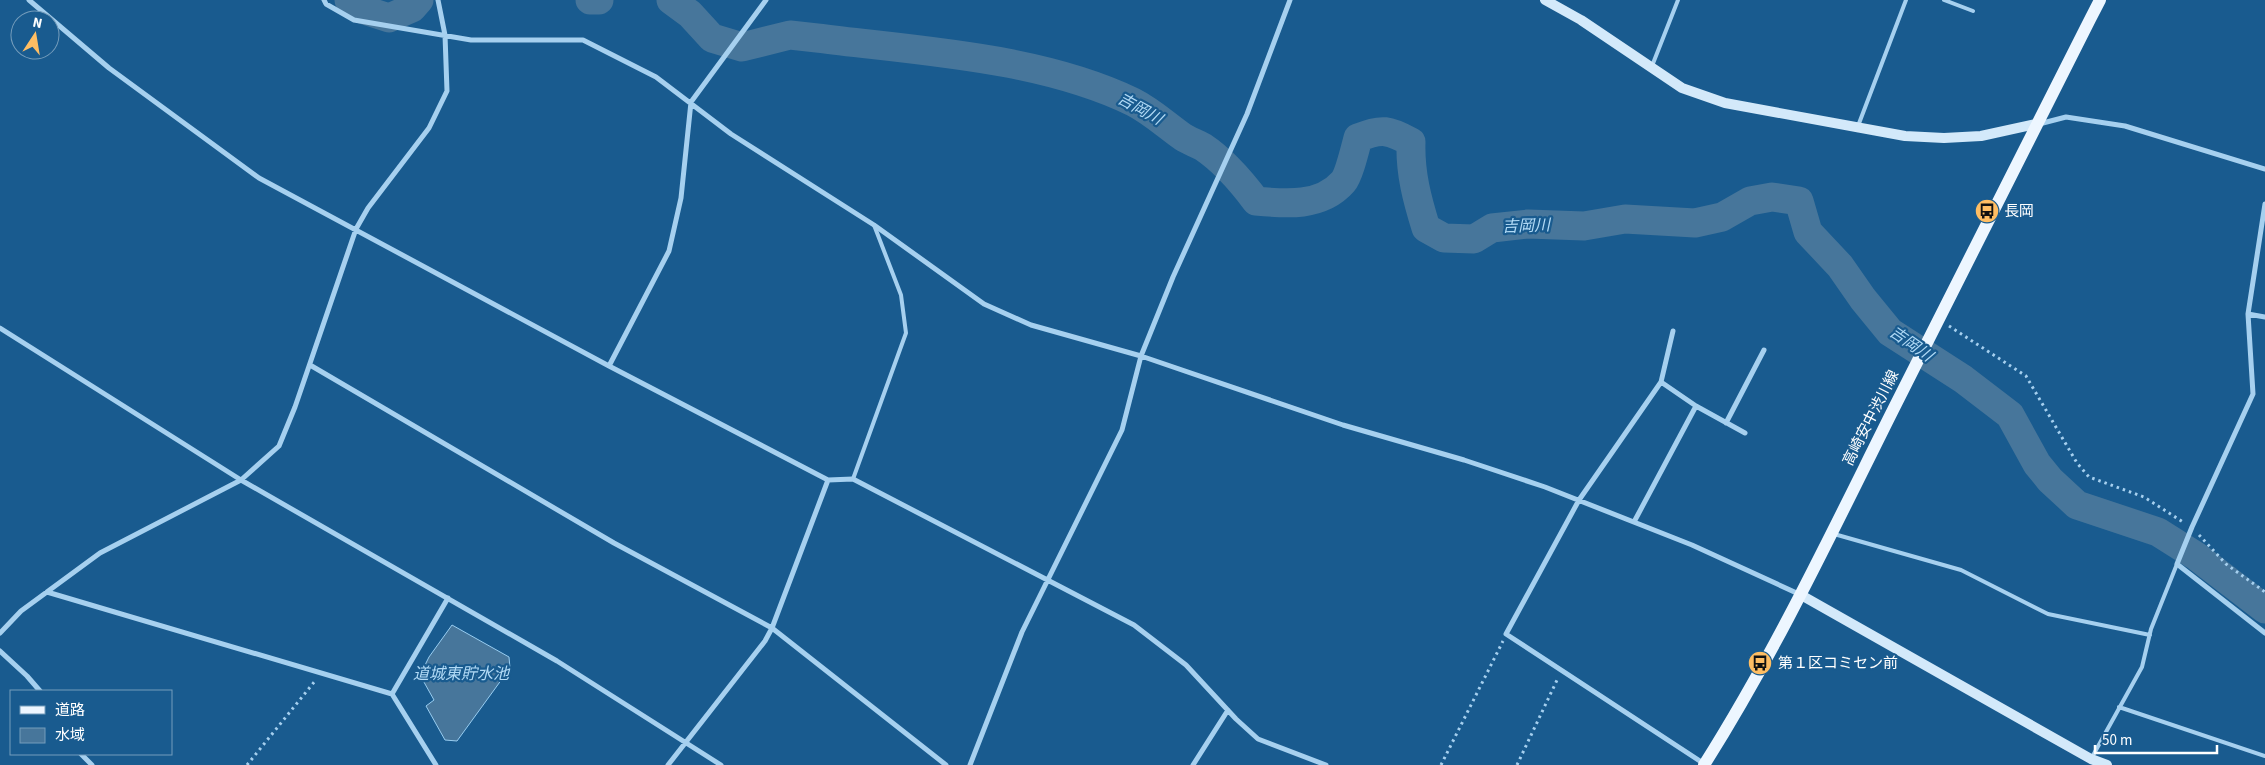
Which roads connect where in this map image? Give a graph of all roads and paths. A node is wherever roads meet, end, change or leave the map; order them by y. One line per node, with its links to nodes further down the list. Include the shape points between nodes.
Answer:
1 (29, 0): 20 (street, via 110,68 259,178)
2 (324, 0): 12 (street, via 354,20)
3 (766, 0): 14 (street)
4 (1290, 0): 27 (street, via 1247,114)
5 (1545, 0): 13 (street)
6 (1678, 0): 13 (lane)
7 (1906, 0): 16 (lane)
8 (1944, 0): 11 (lane)
9 (2100, 0): 15 (main road, 高崎安中渋川線)
10 (439, 1): 12 (street)
11 (1973, 11)
12 (445, 35): 14 (street, via 471,40 583,40 656,77); 20 (street, via 447,91 429,128 368,208)
13 (1652, 68): 16 (street, via 1682,88 1725,103)
14 (691, 102): 19 (street, via 731,134); 29 (street, via 681,198 669,250)
15 (2036, 124): 16 (street, via 1981,136 1944,138 1905,136); 17 (street, via 2066,117 2125,126); 23 (main road, 高崎安中渋川線)
16 (1858, 127)
17 (2265, 170)
18 (2265, 204): 21 (street)
19 (874, 225): 27 (street, via 984,304 1030,325); 34 (lane, via 901,295 906,333)
20 (356, 229): 28 (street); 29 (street)
21 (2248, 314): 22 (street); 39 (street, via 2253,394)
22 (2265, 317)
23 (1940, 320): 39 (path, via 2026,376 2077,463 2090,477 2144,497); 40 (main road, 高崎安中渋川線)
24 (0, 328): 35 (street)
25 (1673, 331): 30 (street)
26 (1764, 350): 32 (street)
27 (1141, 356): 37 (street); 42 (street, via 1122,430)
28 (310, 365): 35 (street, via 279,446); 47 (street, via 614,544)
29 (609, 366): 36 (street)
30 (1661, 382): 31 (street); 37 (street)
31 (1696, 406): 32 (street); 38 (street)
32 (1726, 422): 33 (street)
33 (1745, 433)
34 (853, 479): 36 (street); 42 (street)
35 (241, 480): 43 (street, via 100,553); 46 (street)
36 (828, 480): 47 (street)
37 (1579, 500): 38 (street); 50 (street)
38 (1634, 522): 45 (street)
39 (2192, 527): 41 (street); 44 (path, via 2226,564)
40 (1832, 534): 45 (main road, 高崎安中渋川線); 51 (lane, via 1961,570 2048,614)
41 (2177, 564): 49 (street); 51 (lane)
42 (1048, 581): 58 (street, via 1134,625 1186,665); 70 (street, via 1022,632)
43 (47, 592): 48 (street); 54 (street)
44 (2265, 592)
45 (1801, 596): 62 (street); 63 (main road, 高崎安中渋川線)
46 (448, 598): 56 (street); 59 (street, via 556,660)
47 (772, 628): 59 (street); 69 (street)
48 (0, 633)
49 (2265, 633)
50 (1506, 634): 53 (street); 73 (path)
51 (2150, 635): 57 (lane, via 2142,667)
52 (0, 651): 55 (street)
53 (1562, 670): 63 (street); 74 (path)
54 (321, 673): 56 (street); 65 (path)
55 (39, 690)
56 (392, 694): 66 (street)
57 (2119, 707): 61 (lane); 62 (lane)
58 (1228, 710): 71 (street); 72 (street, via 1258,738)
59 (686, 742): 67 (street); 68 (street)
60 (82, 755): 64 (street)
61 (2265, 756)
62 (2090, 758): 75 (street)
63 (1704, 764)
64 (92, 765)
65 (247, 765)
66 (436, 765)
67 (668, 765)
68 (721, 765)
69 (946, 765)
70 (970, 765)
71 (1193, 765)
72 (1326, 765)
73 (1441, 765)
74 (1517, 765)
75 (2106, 765)

